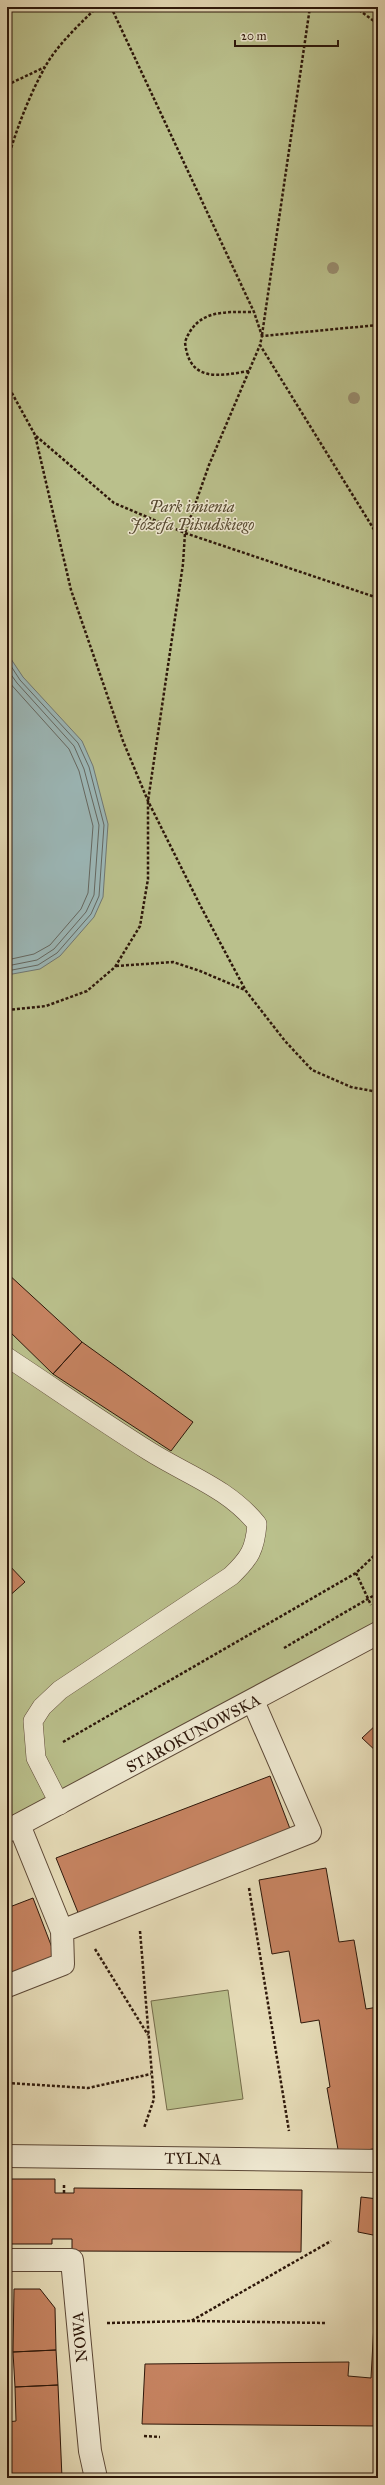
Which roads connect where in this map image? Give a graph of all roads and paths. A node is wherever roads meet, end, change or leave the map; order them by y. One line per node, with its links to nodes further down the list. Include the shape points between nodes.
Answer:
1 (97, 7): 6 (path, via 75,28)
2 (111, 7): 9 (path)
3 (310, 7): 11 (path)
4 (355, 7): 5 (path)
5 (378, 24)
6 (45, 66): 7 (path); 8 (path, via 13,139)
7 (7, 85)
8 (7, 162)
9 (254, 312): 11 (path); 13 (path, via 219,312 209,315 193,325 185,342 190,362 198,371 212,375)
10 (378, 326): 11 (path)
11 (262, 336): 12 (path)
12 (260, 345): 13 (path); 17 (path)
13 (249, 371): 16 (path, via 209,465)
14 (7, 384): 15 (path)
15 (35, 436): 16 (path, via 114,503); 19 (path, via 71,590 94,661)
16 (185, 532): 18 (path); 19 (path, via 183,564)
17 (378, 536)
18 (378, 598)
19 (148, 801): 20 (path, via 148,879 140,926); 21 (path)
20 (115, 966): 21 (path, via 173,962); 22 (path, via 87,991 46,1006)
21 (246, 991): 23 (path, via 285,1041 312,1070 351,1087)
22 (7, 1010)
23 (378, 1092)
24 (7, 1357): 30 (lane, via 150,1452 243,1506 257,1524 255,1543 246,1562 231,1576 60,1690 42,1707 32,1721)
25 (378, 1552): 26 (path)
26 (356, 1573): 27 (path); 30 (path)
27 (372, 1606)
28 (378, 1633): 29 (street, STAROKUNOWSKA)
29 (253, 1701): 31 (street, STAROKUNOWSKA); 33 (street, via 310,1832)
30 (36, 1758): 31 (lane)
31 (60, 1805): 32 (street, STAROKUNOWSKA)
32 (13, 1828): 35 (street)
33 (244, 1858): 34 (street); 42 (path)
34 (137, 1900): 35 (street); 37 (path)
35 (71, 1927): 36 (street, via 63,1964); 37 (path)
36 (7, 1986)
37 (148, 2036): 38 (path)
38 (151, 2074): 39 (path, via 88,2088); 40 (path)
39 (7, 2083)
40 (154, 2099)
41 (7, 2156): 42 (street, TYLNA)
42 (294, 2160): 43 (street, TYLNA)
43 (378, 2161)
44 (331, 2241): 46 (path)
45 (7, 2260): 47 (street, NOWA, via 72,2260)
46 (191, 2321): 47 (path); 48 (path)
47 (78, 2323): 51 (street, NOWA, via 90,2451)
48 (327, 2323)
49 (144, 2436): 50 (path)
50 (160, 2437)
51 (96, 2478)

